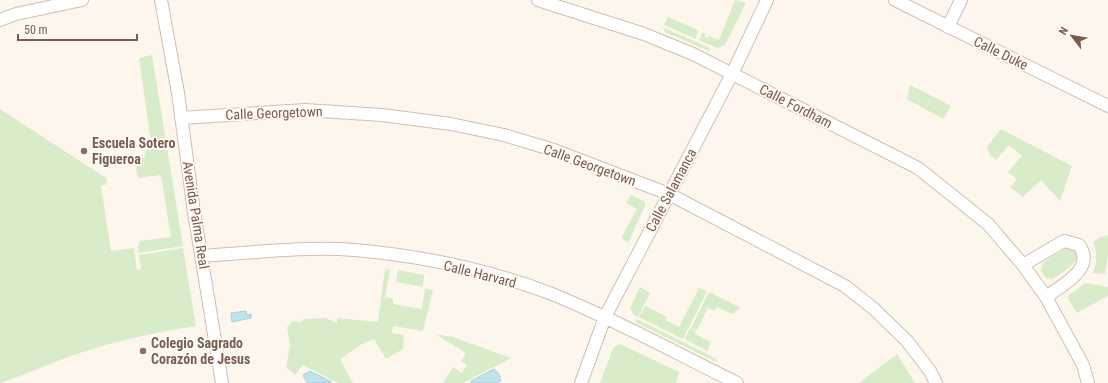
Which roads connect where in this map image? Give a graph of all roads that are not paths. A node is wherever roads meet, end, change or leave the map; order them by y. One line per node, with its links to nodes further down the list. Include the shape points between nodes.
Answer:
1 (82, 0): 7 (street, via 16,14)
2 (160, 0): 11 (street, Avenida Palma Real)
3 (538, 0): 9 (street, Calle Fordham, via 644,34 693,54)
4 (767, 0): 9 (street, Calle Salamanca)
5 (895, 0): 8 (street, Calle Duke)
6 (961, 0): 8 (street)
7 (0, 20)
8 (948, 27): 10 (street, Calle Duke)
9 (732, 74): 12 (street, Calle Salamanca); 14 (street, Calle Fordham, via 918,168 988,224)
10 (1106, 101)
11 (181, 118): 12 (street, Calle Georgetown, via 305,110 382,114 451,124 504,135 554,150); 13 (street, Avenida Palma Real)
12 (669, 194): 16 (street, Calle Salamanca); 20 (street, Calle Georgetown, via 845,286 874,309 907,341)
13 (201, 256): 16 (street, Calle Harvard, via 298,250 354,250 401,256 463,267 513,281 551,294); 17 (street, Avenida Palma Real)
14 (1023, 265): 15 (street, Calle Fordham); 15 (street, via 1064,241 1079,245 1084,256 1079,272)
15 (1046, 297): 21 (street, Calle Fordham, via 1083,365)
16 (605, 318): 18 (street, Calle Salamanca); 19 (street, Calle Harvard)
17 (222, 383)
18 (581, 383)
19 (737, 383)
20 (936, 383)
21 (1088, 383)

